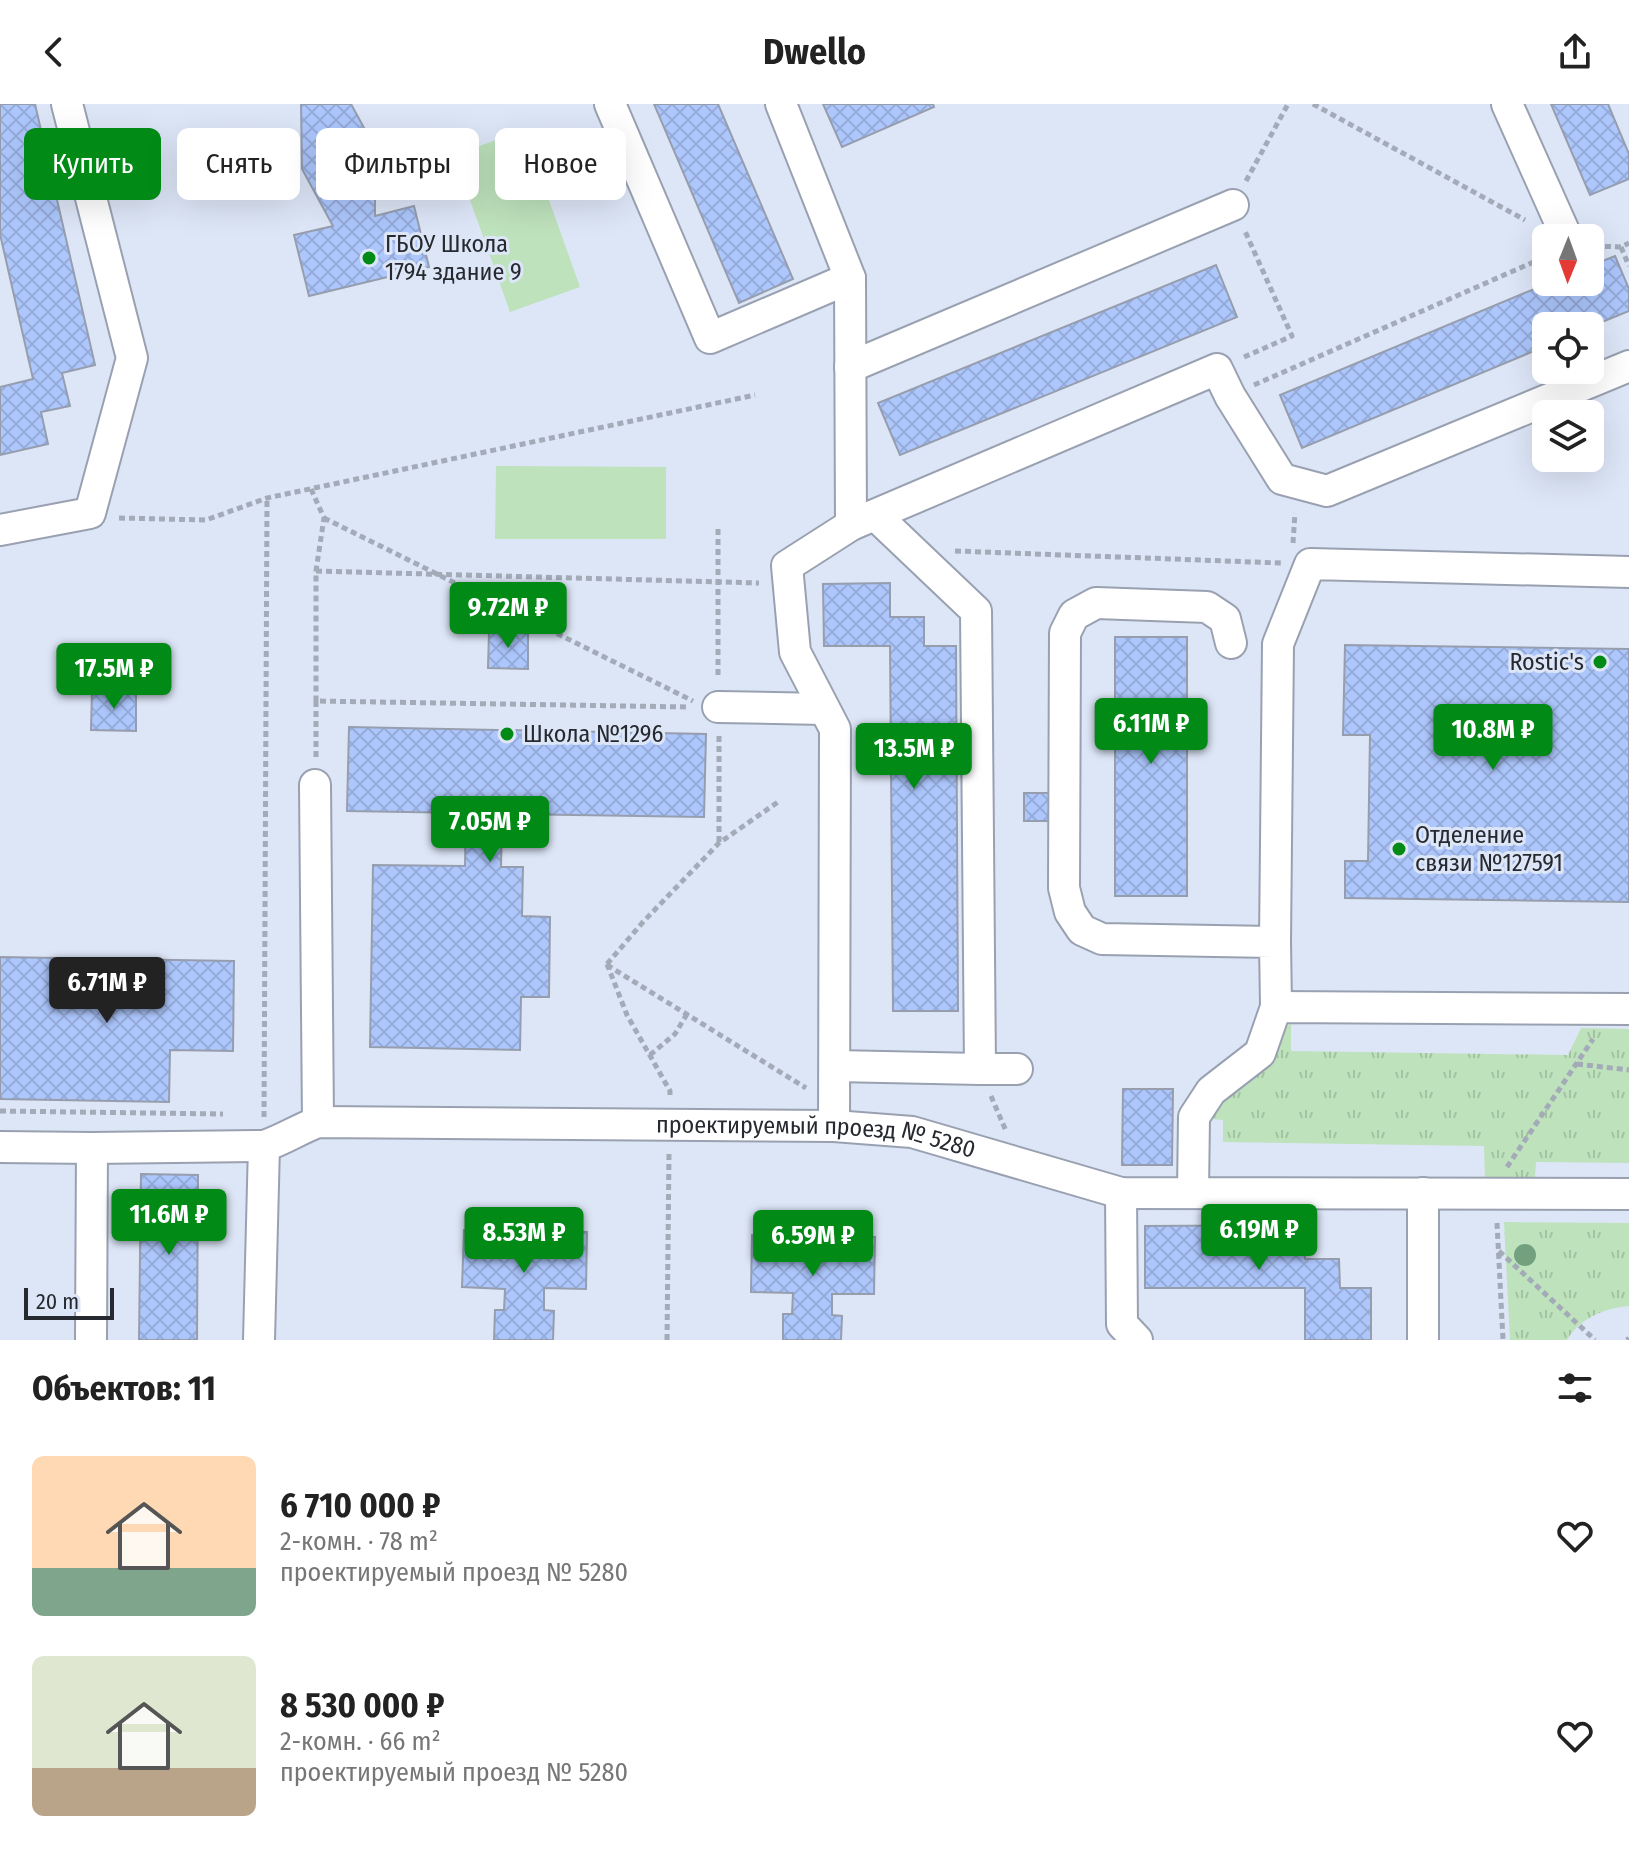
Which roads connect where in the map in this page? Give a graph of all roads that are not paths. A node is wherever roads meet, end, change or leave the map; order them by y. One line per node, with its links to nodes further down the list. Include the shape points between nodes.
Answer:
1 (67, 104): 11 (street, via 132,358 90,513)
2 (610, 104): 7 (street, via 710,338)
3 (781, 104): 7 (street)
4 (1507, 104): 6 (street)
5 (1233, 205): 9 (street)
6 (1561, 224)
7 (850, 278): 9 (street)
8 (1629, 366): 10 (street, via 1327,491 1282,479 1224,382)
9 (850, 367): 10 (street)
10 (863, 520): 15 (street, via 787,566 795,652); 21 (street, via 911,549 976,611)
11 (0, 530)
12 (1629, 572): 17 (street, via 1300,564 1278,644)
13 (1231, 643): 17 (street, via 1225,619 1207,607 1096,603 1074,615 1065,633 1064,888 1082,930 1102,939)
14 (718, 707): 15 (street)
15 (824, 709): 20 (street, via 835,729)
16 (315, 785): 24 (street)
17 (1275, 942): 18 (street)
18 (1276, 1007): 19 (street); 28 (street, via 1260,1053 1211,1091 1194,1117)
19 (1629, 1009)
20 (835, 1066): 21 (street); 23 (street)
21 (980, 1069): 22 (street)
22 (1017, 1069)
23 (834, 1116): 24 (street, проектируемый проезд № 5280, via 670,1125); 29 (street, проектируемый проезд № 5280, via 912,1132)
24 (318, 1122): 25 (street, проектируемый проезд № 5280)
25 (264, 1146): 27 (street, проектируемый проезд № 5280); 33 (street)
26 (0, 1147): 27 (street, проектируемый проезд № 5280)
27 (92, 1148): 32 (street)
28 (1193, 1191): 29 (street, проектируемый проезд № 5280); 30 (street, проектируемый проезд № 5280)
29 (1121, 1193): 34 (street, via 1122,1324)
30 (1423, 1193): 31 (street, проектируемый проезд № 5280); 35 (street)
31 (1629, 1194)
32 (91, 1340)
33 (259, 1340)
34 (1137, 1340)
35 (1423, 1340)

